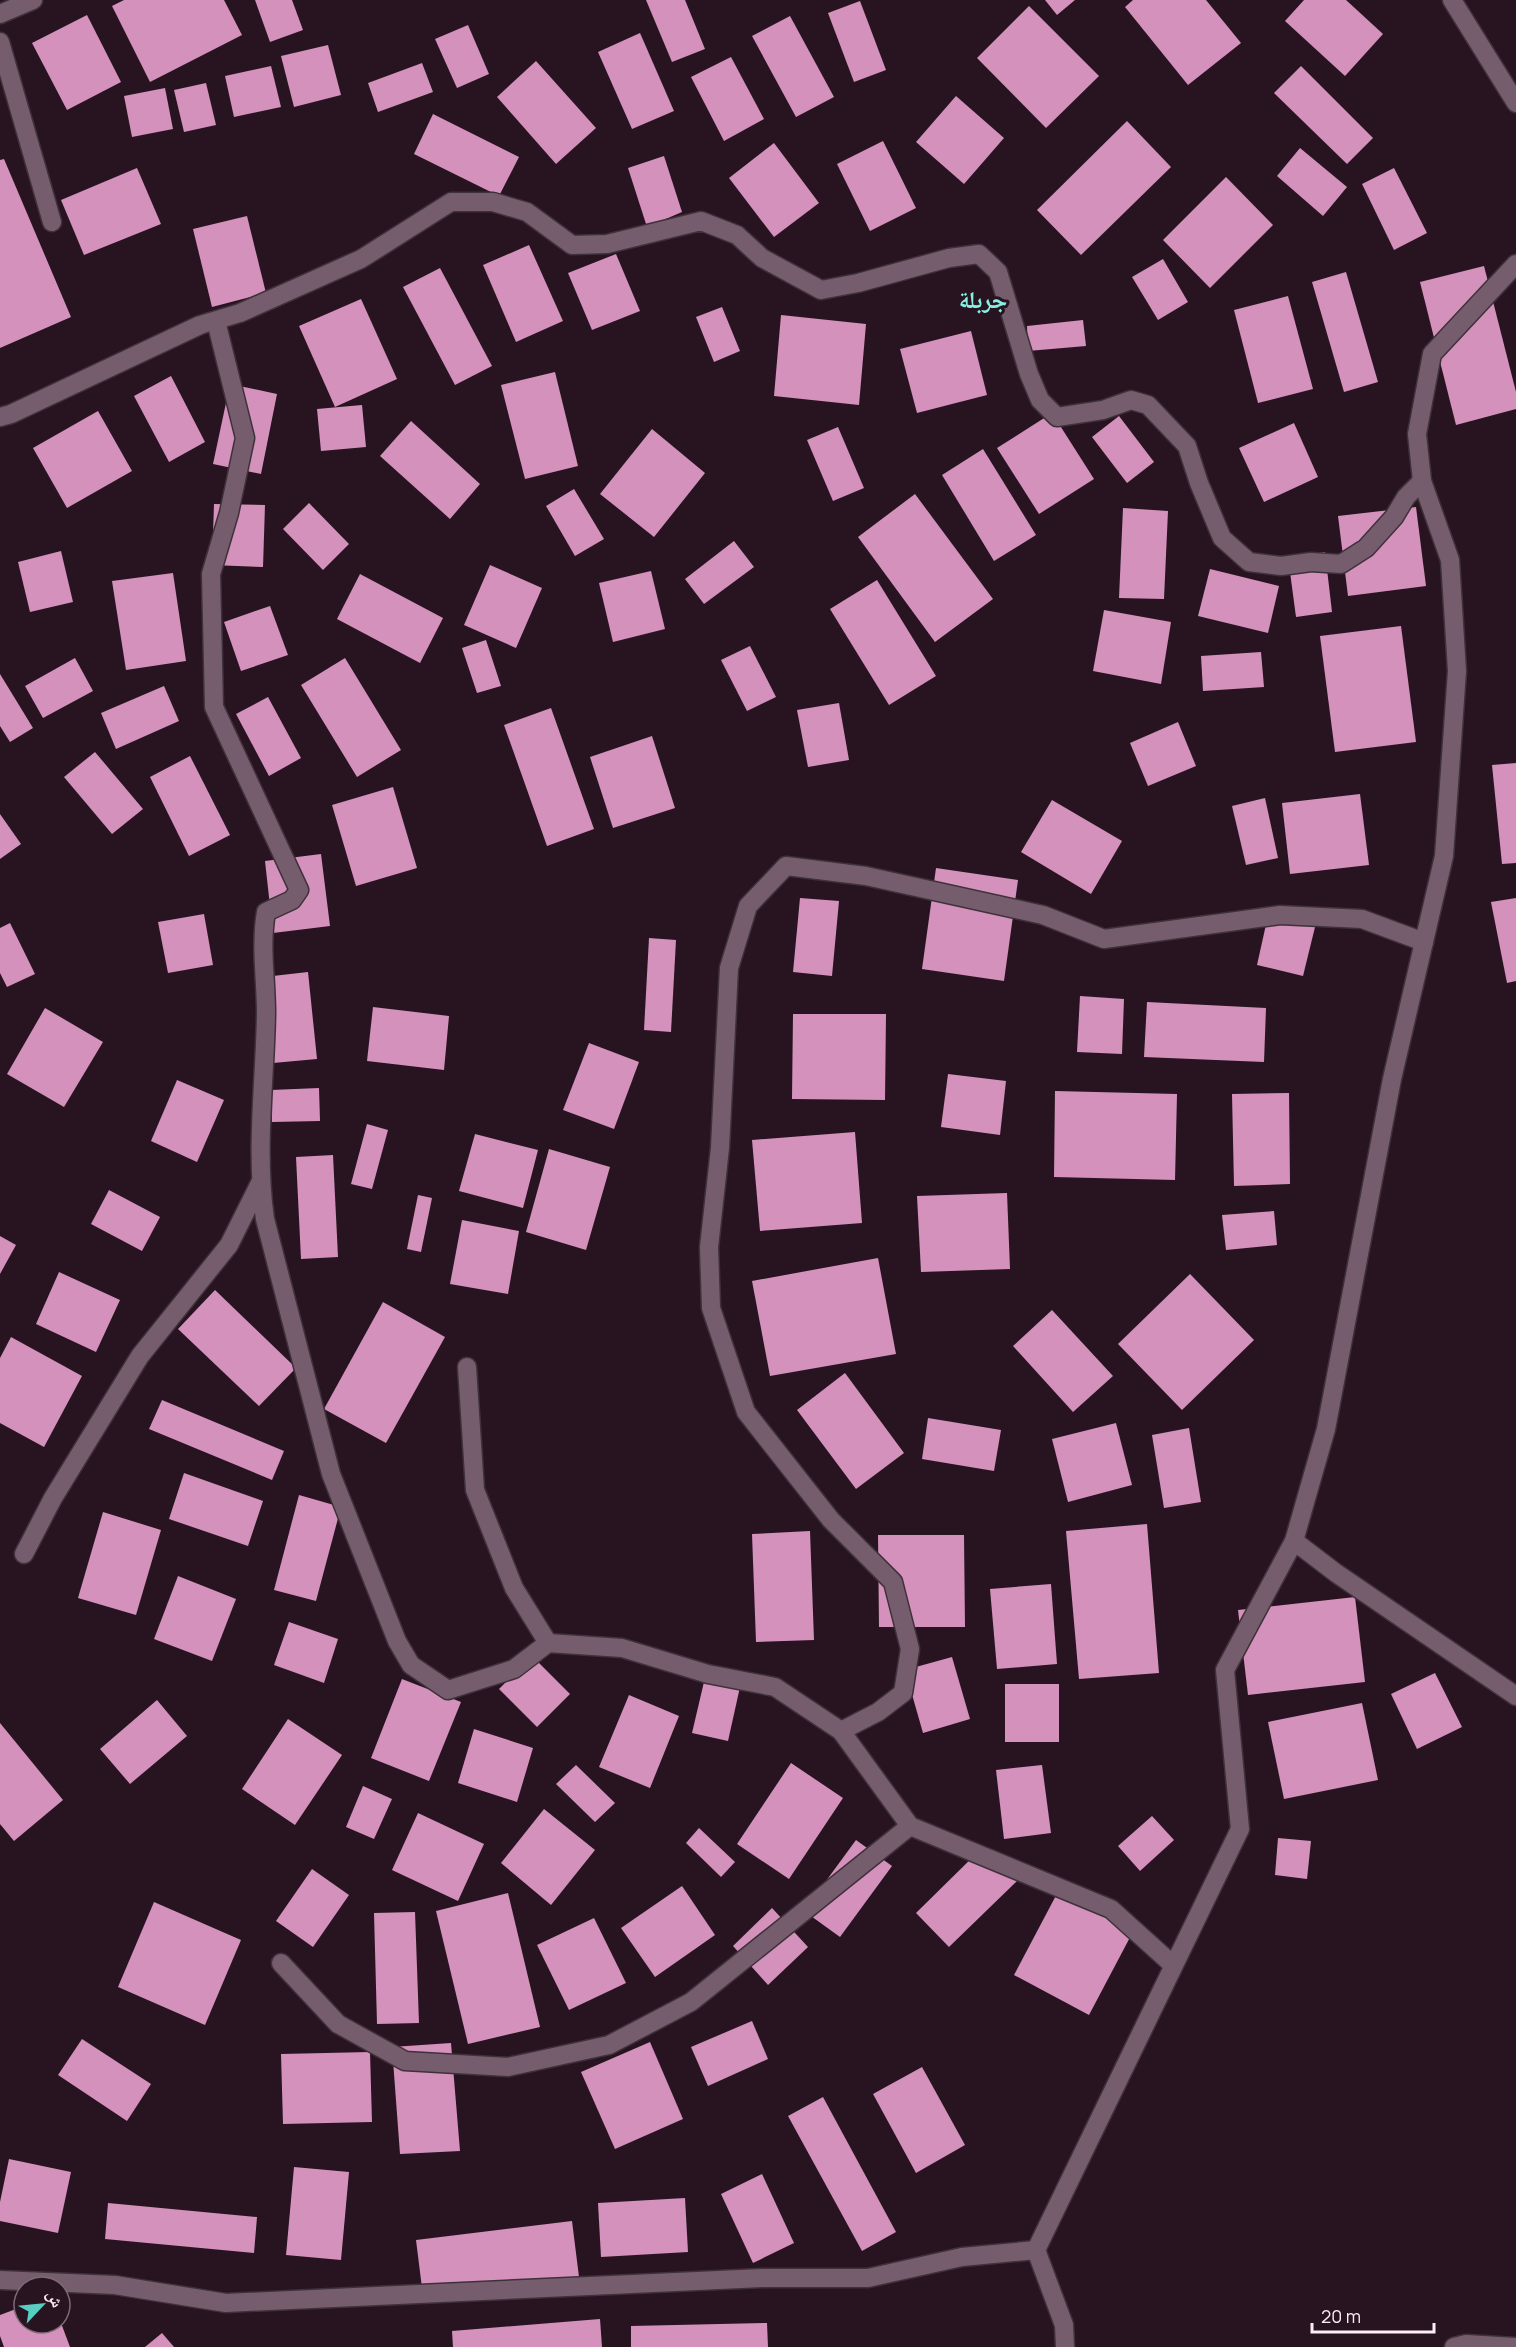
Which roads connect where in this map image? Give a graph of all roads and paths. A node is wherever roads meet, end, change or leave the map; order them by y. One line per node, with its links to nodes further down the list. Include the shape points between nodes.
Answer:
1 (33, 0): 3 (street)
2 (1452, 0): 5 (street)
3 (0, 14)
4 (0, 42): 6 (street)
5 (1516, 103)
6 (52, 222)
7 (1516, 264): 10 (street, via 1432,354 1417,434)
8 (216, 321): 9 (street); 10 (street, via 273,300 361,259 451,202 493,202 527,212 572,245 608,244 701,221 737,235 762,258 821,290 979,254 998,272 1040,400 1057,417 1103,410 1131,400 1148,405 1187,446 1222,538 1249,562 1281,566 1341,564 1366,548); 12 (street, via 245,438 211,574 214,707 299,890 292,900 266,912 262,934 266,1010)
9 (0, 417)
10 (1422, 481): 11 (street, via 1450,560 1457,671 1444,856)
11 (1424, 942): 14 (street, via 1392,1079 1326,1430); 18 (street, via 1362,920 1280,915 1104,939 1043,915 866,876 786,866 748,906 729,968 720,1148 709,1247 711,1308 746,1412 831,1520 893,1582 910,1648 903,1693 878,1712)
12 (260, 1183): 15 (street, via 229,1245 140,1356); 16 (street, via 331,1474 397,1641 411,1665 448,1690 514,1669)
13 (467, 1367): 16 (street, via 475,1490 514,1588)
14 (1294, 1541): 17 (street); 21 (street, via 1225,1670 1240,1829)
15 (24, 1554)
16 (548, 1643): 18 (street, via 622,1648 708,1674 775,1687)
17 (1516, 1696)
18 (841, 1731): 19 (street)
19 (910, 1826): 20 (street, via 691,2002 609,2045 508,2067 405,2061 338,2024); 21 (street, via 1111,1909)
20 (281, 1963)
21 (1173, 1965): 22 (street)
22 (1036, 2250): 23 (street, via 962,2256 868,2278 762,2278 226,2303 115,2285); 25 (street, via 1064,2325)
23 (0, 2280)
24 (1462, 2346): 26 (street)
25 (1065, 2347)
26 (1516, 2347)

